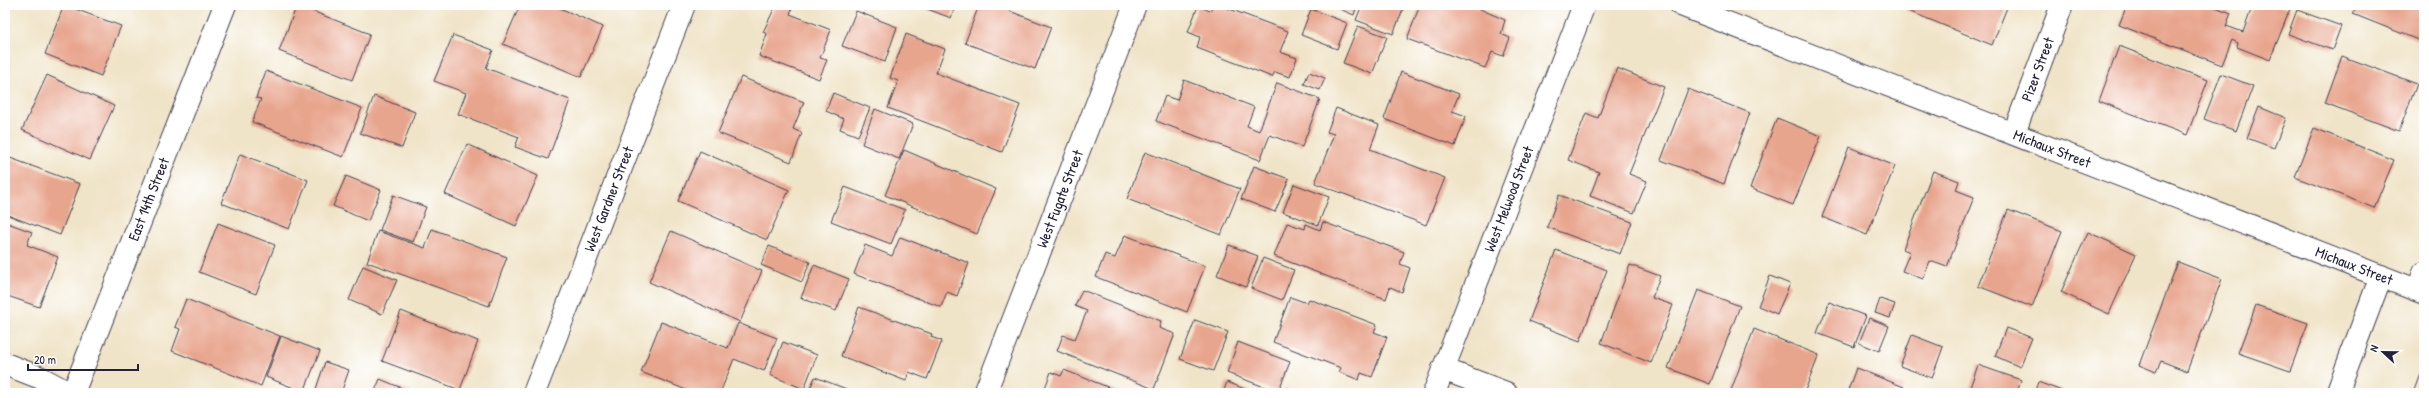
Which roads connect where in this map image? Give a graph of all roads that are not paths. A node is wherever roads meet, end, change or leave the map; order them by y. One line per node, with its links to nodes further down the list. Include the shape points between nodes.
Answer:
1 (225, 5): 13 (street, East 14th Street)
2 (684, 5): 14 (street, West Gardner Street)
3 (1135, 5): 15 (street, West Fugate Street)
4 (1584, 5): 11 (street, West Melwood Street)
5 (1681, 5): 7 (street, Michaux Street)
6 (2062, 5): 7 (street, Pizer Street)
7 (2014, 133): 8 (street, Michaux Street)
8 (2381, 276): 9 (street, Michaux Street); 18 (street)
9 (2422, 285)
10 (5, 364): 12 (street, via 41,378)
11 (1443, 369): 16 (street, West Melwood Street); 17 (street)
12 (69, 393)
13 (73, 393)
14 (534, 393)
15 (985, 393)
16 (1434, 393)
17 (1506, 393)
18 (2337, 393)

